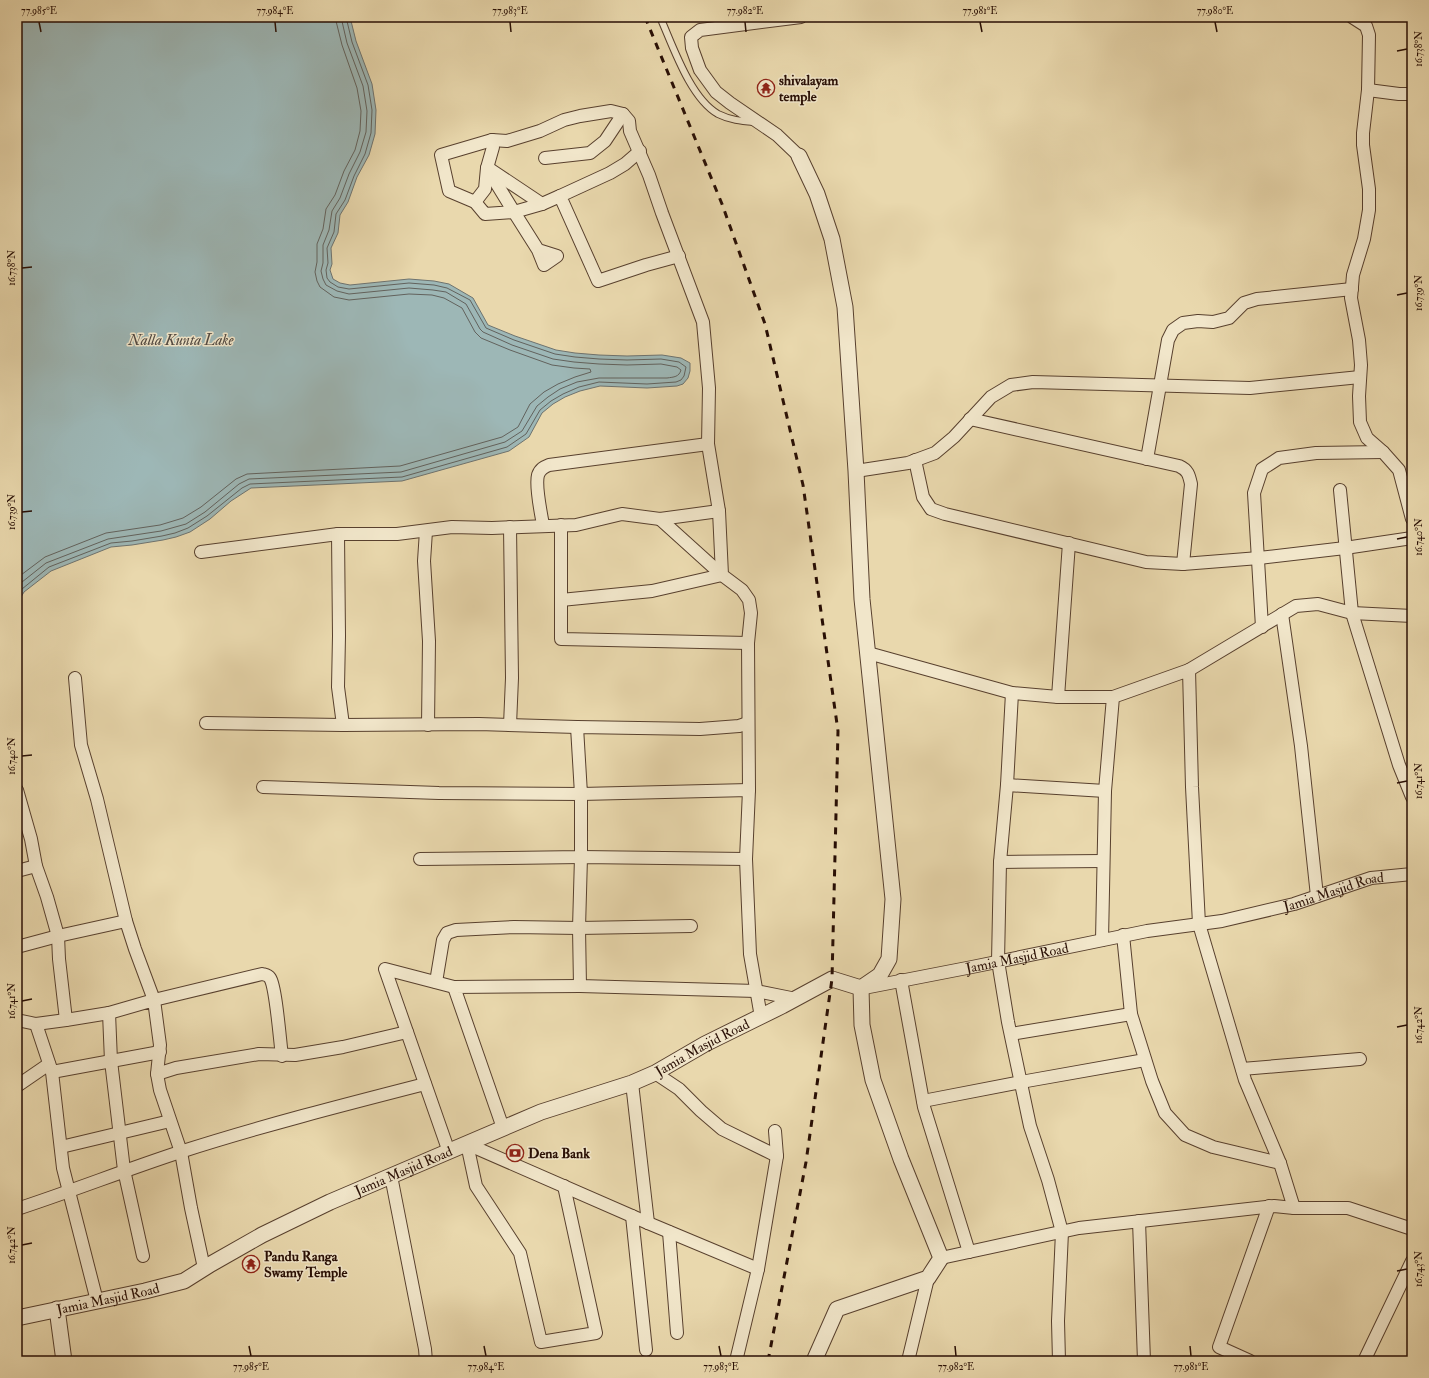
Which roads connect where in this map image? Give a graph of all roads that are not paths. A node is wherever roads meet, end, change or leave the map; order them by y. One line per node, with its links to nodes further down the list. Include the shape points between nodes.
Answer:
1 (660, 17): 7 (lane, via 684,71 703,102 718,114 735,121)
2 (801, 17): 7 (street, via 700,30 692,37 692,48 700,70 716,92)
3 (1352, 17): 4 (street, via 1366,26 1369,35)
4 (1368, 90): 5 (street); 19 (street, via 1363,139 1369,210)
5 (1412, 94)
6 (623, 114): 8 (street, via 611,111 580,116 507,141); 9 (street, via 629,121 630,131); 11 (street, via 605,140 590,153)
7 (760, 123): 10 (street, via 777,135)
8 (492, 140): 12 (street, via 493,147); 14 (street, via 441,154 449,191)
9 (640, 152): 13 (street, via 610,173); 18 (street)
10 (798, 156): 27 (street, via 817,194 832,239 845,307)
11 (545, 158)
12 (487, 168): 14 (street, via 485,189); 15 (street); 16 (street)
13 (560, 196): 15 (street); 18 (street, via 598,281)
14 (475, 202): 16 (street, via 485,214)
15 (542, 204): 16 (street)
16 (514, 212): 17 (street)
17 (538, 250)
18 (678, 256): 23 (street, via 702,322 709,388)
19 (1352, 289): 20 (street, via 1351,298 1359,340); 21 (street, via 1257,299 1244,303 1229,318 1213,322 1183,323 1173,330 1168,340)
20 (1360, 377): 21 (street, via 1250,388); 24 (street, via 1360,422 1367,438)
21 (1161, 386): 22 (street, via 1034,382 1010,385 991,396); 25 (street)
22 (970, 419): 25 (street); 26 (street, via 954,437 935,452)
23 (708, 444): 29 (street); 32 (street, via 542,468 538,475 538,484)
24 (1383, 452): 31 (street, via 1398,470); 41 (street, via 1279,458 1262,469 1254,493)
25 (1146, 458): 42 (street, via 1185,468 1189,475 1191,484)
26 (915, 460): 27 (street); 38 (street, via 923,497 931,509)
27 (856, 471): 50 (street, via 862,598)
28 (1340, 490): 39 (street)
29 (719, 511): 30 (street); 43 (street)
30 (660, 518): 33 (street, via 622,514 576,525); 43 (street)
31 (1412, 519)
32 (543, 525): 33 (street); 34 (street)
33 (561, 525): 44 (street)
34 (510, 527): 35 (street, via 452,527); 60 (street)
35 (426, 531): 36 (street, via 398,534); 59 (street, via 424,561 429,641)
36 (338, 534): 40 (street); 58 (street, via 338,687)
37 (1412, 538): 39 (street)
38 (1069, 543): 42 (street, via 1146,562); 54 (street)
39 (1345, 548): 41 (street); 45 (street)
40 (201, 552)
41 (1259, 558): 42 (street); 48 (street)
42 (1183, 564)
43 (722, 575): 44 (street, via 652,591); 49 (street, via 742,590 749,600 751,613)
44 (561, 600): 49 (street, via 561,639)
45 (1352, 613): 46 (street, via 1318,604 1296,606); 47 (street); 68 (street, via 1399,765)
46 (1282, 614): 48 (street); 77 (street, via 1301,746)
47 (1412, 616)
48 (1262, 627): 51 (street)
49 (748, 643): 57 (street)
50 (868, 653): 53 (street); 91 (street, via 893,899 889,959 880,976)
51 (1189, 670): 55 (street); 79 (street)
52 (75, 678): 78 (street, via 80,746 97,799)
53 (1012, 693): 54 (street); 62 (street)
54 (1058, 697): 55 (street)
55 (1113, 697): 66 (street)
56 (206, 723): 58 (street)
57 (748, 723): 61 (street, via 720,728); 65 (street)
58 (343, 725): 59 (street)
59 (428, 725): 60 (street)
60 (510, 725): 61 (street)
61 (577, 727): 67 (street)
62 (1007, 785): 66 (street); 73 (street)
63 (263, 787): 67 (street, via 439,793)
64 (17, 790): 74 (street)
65 (749, 790): 67 (street); 71 (street)
66 (1105, 792): 72 (street)
67 (581, 794): 69 (street)
68 (1412, 797)
69 (581, 856): 70 (street); 71 (street); 81 (street)
70 (420, 859)
71 (746, 859): 92 (street, via 750,954)
72 (1103, 861): 73 (street); 84 (street)
73 (1000, 862): 86 (street)
74 (36, 866): 75 (street); 83 (street)
75 (17, 871)
76 (1412, 874): 77 (street, Jamia Masjid Road, via 1371,878)
77 (1317, 896): 79 (street, Jamia Masjid Road, via 1294,904)
78 (126, 921): 83 (street); 94 (street)
79 (1199, 924): 82 (street, Jamia Masjid Road); 109 (street)
80 (691, 926): 81 (street)
81 (579, 928): 88 (street, via 456,930 447,933 443,940); 89 (street)
82 (1123, 935): 84 (street, Jamia Masjid Road); 96 (street)
83 (58, 936): 85 (street); 99 (street)
84 (1102, 940): 86 (street, Jamia Masjid Road)
85 (17, 948)
86 (998, 961): 87 (street, Jamia Masjid Road); 102 (street)
87 (901, 980): 91 (street, Jamia Masjid Road); 116 (street)
88 (436, 982): 90 (street); 101 (street, via 385,969)
89 (580, 986): 90 (street); 92 (street)
90 (454, 987): 118 (street)
91 (861, 988): 93 (street, Jamia Masjid Road, via 832,979); 142 (street, via 862,1026 872,1080 900,1159)
92 (756, 991): 93 (street); 97 (street)
93 (796, 999): 97 (street, Jamia Masjid Road)
94 (154, 1000): 95 (street); 103 (street); 104 (street, via 262,974 269,976 272,980)
95 (109, 1013): 99 (street); 107 (street)
96 (1131, 1014): 102 (street); 106 (street)
97 (761, 1017): 110 (street, Jamia Masjid Road, via 705,1044)
98 (17, 1020): 100 (street)
99 (66, 1020): 100 (street)
100 (36, 1024): 108 (street)
101 (406, 1032): 104 (street, via 343,1047); 114 (street)
102 (1011, 1034): 112 (street)
103 (160, 1052): 107 (street); 111 (street)
104 (282, 1056): 111 (street, via 259,1054 176,1068)
105 (1360, 1059): 109 (street)
106 (1145, 1060): 112 (street); 126 (street, via 1165,1113 1185,1135 1213,1147)
107 (111, 1061): 108 (street); 120 (street)
108 (51, 1068): 115 (street); 122 (street)
109 (1242, 1069): 126 (street)
110 (655, 1073): 113 (street, Jamia Masjid Road); 125 (street, via 679,1089 722,1129)
111 (156, 1074): 117 (street)
112 (1021, 1082): 116 (street); 139 (street, via 1030,1126)
113 (632, 1083): 118 (street, Jamia Masjid Road, via 541,1112); 136 (street)
114 (425, 1084): 123 (street, via 272,1124); 124 (street)
115 (17, 1086)
116 (923, 1101): 140 (street)
117 (170, 1121): 120 (street); 123 (street)
118 (503, 1128): 121 (street, Jamia Masjid Road)
119 (775, 1131): 125 (street)
120 (120, 1133): 122 (street); 127 (street)
121 (468, 1144): 124 (street, Jamia Masjid Road); 129 (street); 129 (street, via 476,1186 520,1253 541,1342 596,1333)
122 (61, 1147): 130 (street)
123 (181, 1152): 127 (street); 144 (street)
124 (449, 1152): 128 (street, Jamia Masjid Road)
125 (777, 1156): 145 (street)
126 (1280, 1163): 132 (street)
127 (124, 1170): 130 (street); 141 (street)
128 (391, 1176): 144 (street, Jamia Masjid Road, via 269,1232); 153 (street)
129 (564, 1186): 134 (street)
130 (69, 1192): 133 (street); 147 (street)
131 (1269, 1206): 132 (street); 135 (street); 159 (street, via 1219,1347)
132 (1294, 1208): 137 (street, via 1348,1208)
133 (17, 1209)
134 (632, 1216): 136 (street); 151 (street)
135 (1139, 1221): 139 (street); 158 (street)
136 (648, 1223): 138 (street)
137 (1412, 1229)
138 (669, 1232): 145 (street); 150 (street)
139 (1062, 1232): 140 (street); 157 (street)
140 (969, 1252): 142 (street)
141 (143, 1256)
142 (941, 1258): 146 (street)
143 (1412, 1261): 160 (street)
144 (204, 1268): 147 (street, Jamia Masjid Road, via 184,1281)
145 (758, 1269): 154 (street)
146 (928, 1278): 155 (street, via 837,1309); 156 (street)
147 (96, 1301): 148 (street, Jamia Masjid Road)
148 (57, 1309): 149 (street, Jamia Masjid Road); 152 (street)
149 (17, 1318)
150 (677, 1333)
151 (646, 1350)
152 (64, 1361)
153 (426, 1361)
154 (736, 1361)
155 (814, 1361)
156 (908, 1361)
157 (1059, 1361)
158 (1144, 1361)
159 (1250, 1361)
160 (1364, 1361)

